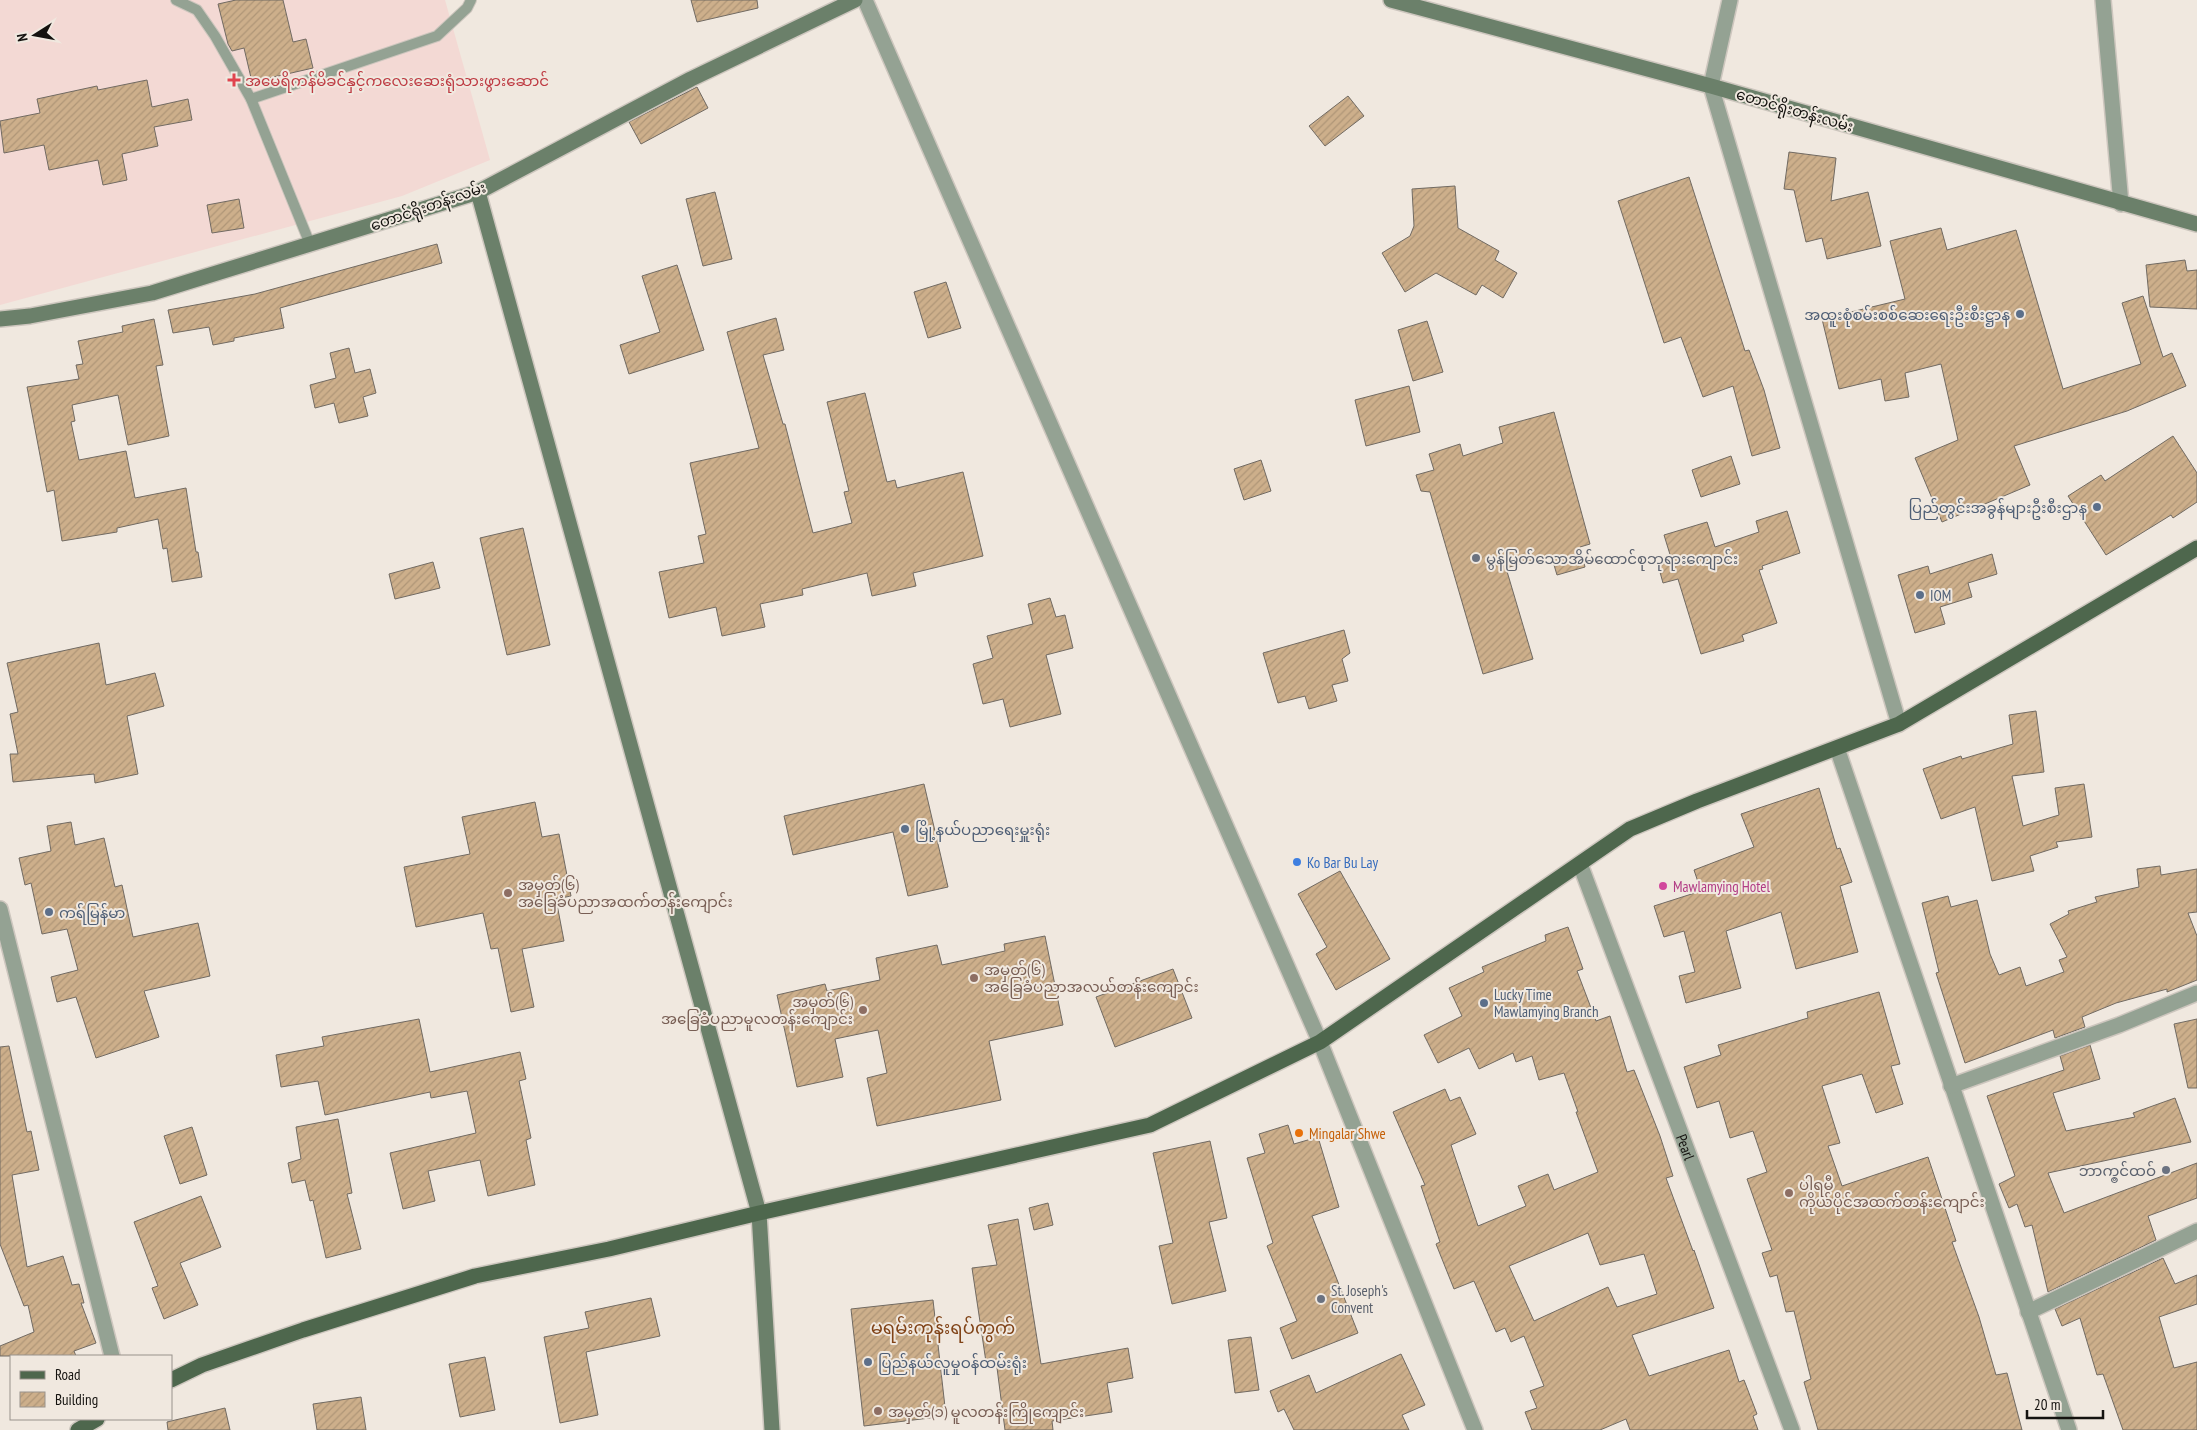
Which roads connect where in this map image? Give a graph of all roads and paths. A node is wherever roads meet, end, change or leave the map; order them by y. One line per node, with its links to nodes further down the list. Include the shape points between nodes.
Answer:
1 (176, 0): 9 (lane, via 197,10)
2 (471, 0): 9 (lane, via 467,8 437,36)
3 (854, 0): 10 (street, တောင်ရိုးတန်းလမ်း, via 691,79)
4 (865, 0): 21 (street)
5 (1391, 0): 8 (street, တောင်ရိုးတန်းလမ်း)
6 (1730, 0): 8 (street)
7 (2102, 0): 11 (street)
8 (1711, 86): 11 (street, တောင်ရိုးတန်းလမ်း); 16 (street)
9 (250, 99): 13 (lane)
10 (478, 192): 13 (street, တောင်ရိုးတန်းလမ်း); 23 (street)
11 (2121, 204): 12 (street, တောင်ရိုးတန်းလမ်း)
12 (2197, 224)
13 (310, 244): 14 (street, တောင်ရိုးတန်းလမ်း, via 152,293)
14 (0, 319)
15 (2196, 550): 16 (main road)
16 (1900, 724): 17 (main road)
17 (1837, 748): 18 (main road, via 1630,829); 22 (street)
18 (1580, 864): 21 (main road); 32 (street, Pearl)
19 (0, 909): 26 (street)
20 (2197, 993): 22 (street)
21 (1320, 1042): 23 (main road, via 1150,1125); 31 (street)
22 (1951, 1086): 25 (street)
23 (759, 1213): 27 (main road, via 609,1249 475,1276 303,1330 202,1365); 30 (street)
24 (2197, 1231): 25 (street)
25 (2028, 1312): 33 (street)
26 (112, 1355)
27 (172, 1380)
28 (95, 1420): 29 (main road)
29 (78, 1430)
30 (772, 1430)
31 (1475, 1430)
32 (1792, 1430)
33 (2069, 1430)

